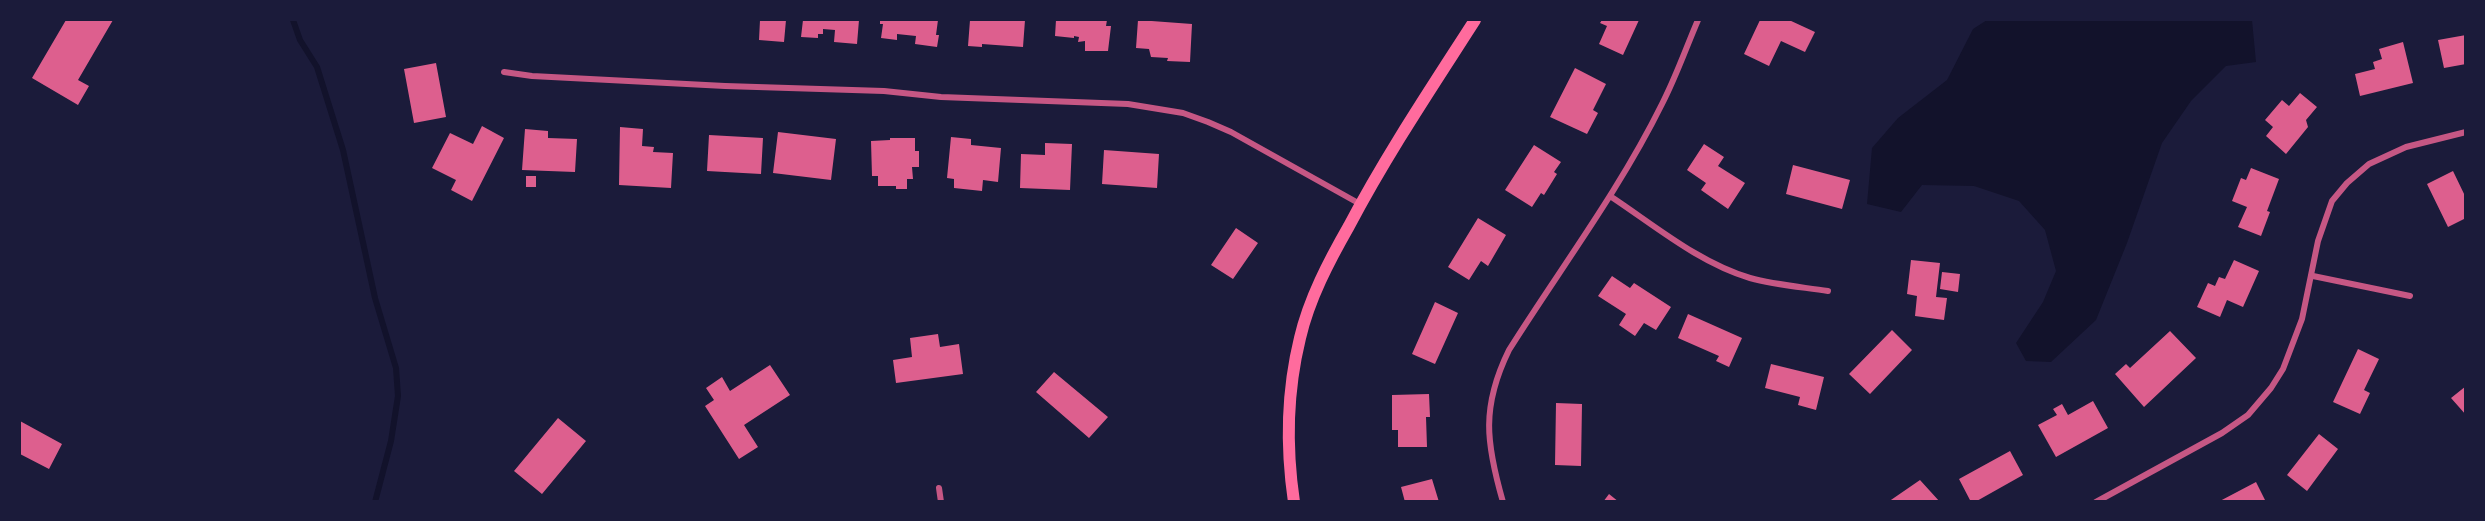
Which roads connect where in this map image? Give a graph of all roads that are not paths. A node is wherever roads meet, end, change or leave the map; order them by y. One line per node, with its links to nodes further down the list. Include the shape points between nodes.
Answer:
1 (1475, 20): 6 (main road)
2 (1698, 20): 5 (street, via 1663,103)
3 (504, 72): 6 (street, via 1156,107 1232,132)
4 (2466, 132): 7 (street, via 2406,147 2369,164 2347,183 2332,201 2318,242)
5 (1610, 196): 8 (street, via 1723,268 1751,278); 13 (street, via 1499,371 1488,423)
6 (1360, 204): 12 (main road, via 1316,291 1299,340 1289,407)
7 (2313, 276): 9 (street); 14 (street, via 2283,369 2248,415)
8 (1828, 291)
9 (2410, 296)
10 (939, 488): 11 (street)
11 (941, 501)
12 (1294, 501)
13 (1503, 501)
14 (2096, 501)

